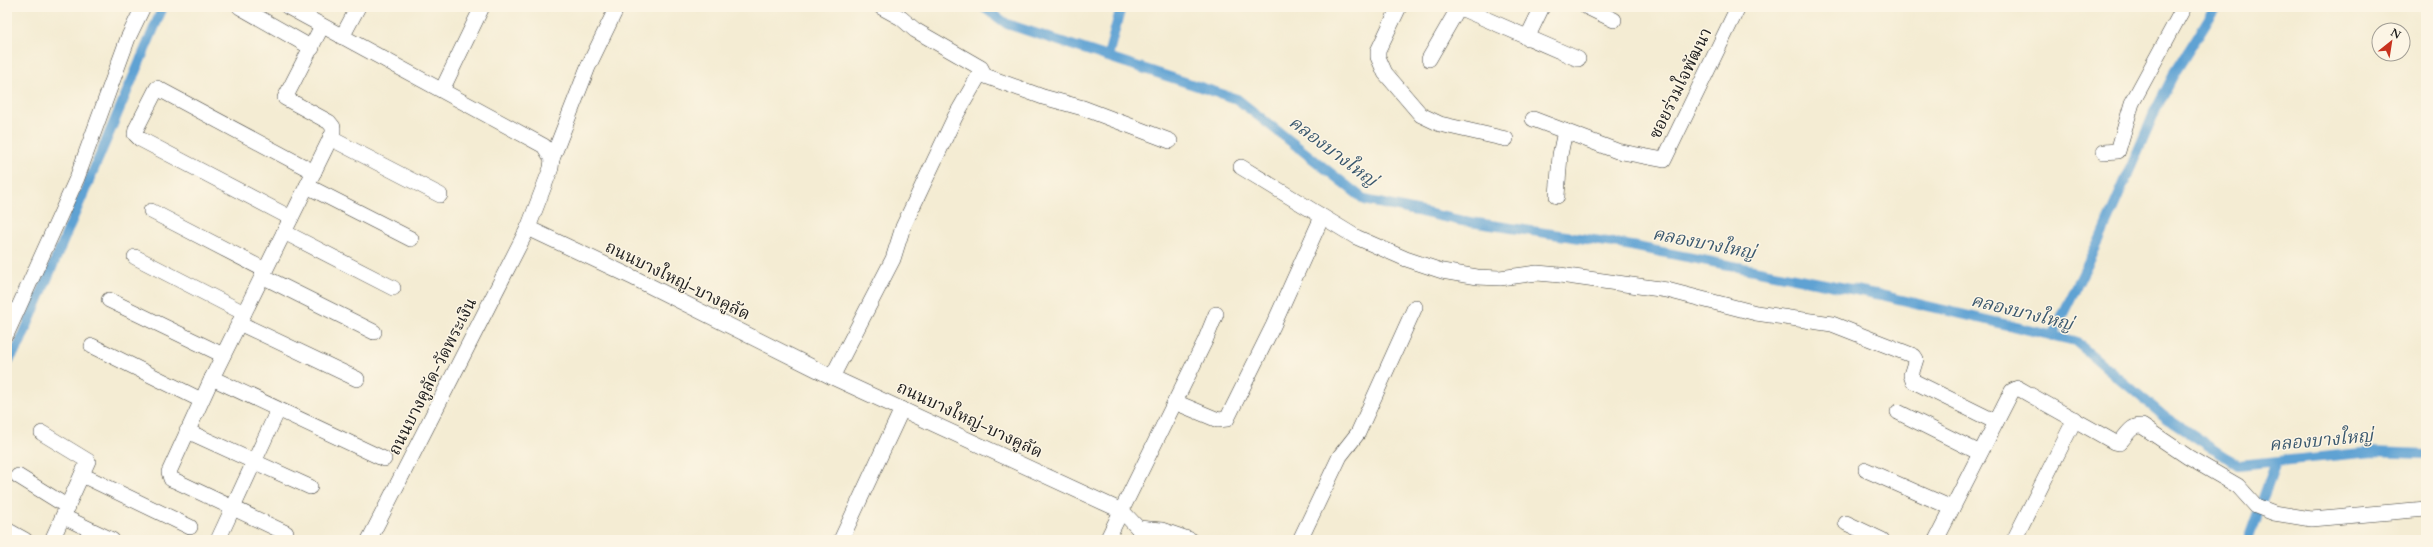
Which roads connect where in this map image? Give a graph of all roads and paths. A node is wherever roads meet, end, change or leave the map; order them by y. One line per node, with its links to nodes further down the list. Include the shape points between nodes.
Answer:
1 (143, 7): 49 (street, via 128,38 77,178)
2 (240, 7): 18 (street)
3 (288, 7): 15 (street)
4 (358, 7): 16 (street)
5 (482, 7): 22 (street)
6 (881, 7): 21 (street, via 981,68)
7 (1399, 7): 26 (street, via 1378,51 1385,73 1421,115 1440,124)
8 (1458, 7): 17 (street); 19 (street)
9 (1542, 7): 17 (street)
10 (1587, 7): 14 (street)
11 (1738, 7): 24 (street, ซอยร่วมใจพัฒนา, via 1664,160 1617,152)
12 (2184, 7): 28 (street, via 2132,103 2118,151)
13 (611, 9): 29 (street)
14 (1614, 20)
15 (322, 26): 16 (street); 18 (street)
16 (342, 37): 22 (street)
17 (1527, 38): 20 (street)
18 (312, 48): 25 (street, via 285,98 329,122 333,127)
19 (1429, 59)
20 (1578, 59)
21 (980, 74): 27 (street, via 1091,111); 52 (street, via 955,117 903,227 893,259)
22 (442, 90): 29 (street, via 544,146)
23 (1533, 119): 24 (street, ซอยร่วมใจพัฒนา)
24 (1565, 131): 34 (street, via 1560,155)
25 (330, 138): 31 (street); 33 (street)
26 (1506, 139)
27 (1170, 141)
28 (2104, 152)
29 (552, 159): 38 (street, via 551,168)
30 (1241, 167): 37 (street)
31 (314, 172): 32 (street); 36 (street, via 157,88 136,128 136,134 140,139)
32 (307, 186): 36 (street); 40 (street)
33 (440, 195)
34 (1557, 196)
35 (151, 212): 42 (street)
36 (291, 218): 39 (street)
37 (1322, 218): 56 (street, via 1227,419 1218,420); 61 (street, via 1392,253 1442,271 1500,278 1537,273 1560,275 1667,290 1756,313 1832,324 1914,356 1916,359 1911,375 1912,381)
38 (528, 228): 52 (street, ถนนบางใหญ่-บางคูลัด); 66 (street, ถนนบางคูลัด-วัดพระเงิน)
39 (284, 232): 42 (street); 43 (street)
40 (411, 239)
41 (135, 257): 47 (street)
42 (264, 273): 47 (street); 48 (street)
43 (393, 288)
44 (109, 300): 51 (street)
45 (1415, 307): 89 (street, via 1358,433 1340,456)
46 (1216, 314): 56 (street)
47 (242, 318): 51 (street); 54 (street)
48 (374, 332)
49 (7, 333)
50 (92, 346): 55 (street)
51 (223, 355): 53 (street)
52 (832, 377): 57 (street, ถนนบางใหญ่-บางคูลัด)
53 (212, 378): 55 (street); 58 (street)
54 (357, 378)
55 (201, 400): 62 (street)
56 (1175, 402): 74 (street)
57 (902, 409): 74 (street, ถนนบางใหญ่-บางคูลัด); 86 (street)
58 (278, 410): 65 (street); 66 (street)
59 (1898, 412): 64 (street)
60 (2075, 419): 61 (street, via 2018,388 2012,391); 73 (street, via 2119,443 2130,429 2137,425 2142,426 2238,486 2256,506 2274,513 2311,519); 92 (street)
61 (1996, 422): 64 (street)
62 (187, 431): 65 (street); 71 (street, via 169,476 176,482)
63 (42, 433): 68 (street, via 88,461)
64 (1980, 453): 72 (street)
65 (255, 460): 70 (street); 71 (street)
66 (394, 464): 85 (street, ถนนบางคูลัด-วัดพระเงิน)
67 (1866, 470): 72 (street)
68 (82, 475): 75 (street); 77 (street)
69 (18, 476): 75 (street)
70 (310, 487)
71 (233, 508): 79 (street); 84 (street)
72 (1952, 508): 91 (street)
73 (2426, 509)
74 (1122, 511): 80 (street, ถนนบางใหญ่-บางคูลัด); 87 (street)
75 (66, 512): 82 (street); 83 (street)
76 (1846, 522): 90 (street)
77 (190, 527)
78 (7, 530): 81 (street)
79 (286, 533)
80 (1141, 534): 88 (street, via 1162,530)
81 (25, 540)
82 (52, 540)
83 (112, 540)
84 (218, 540)
85 (369, 540)
86 (841, 540)
87 (1107, 540)
88 (1191, 540)
89 (1300, 540)
90 (1882, 540)
91 (1936, 540)
92 (2014, 540)

